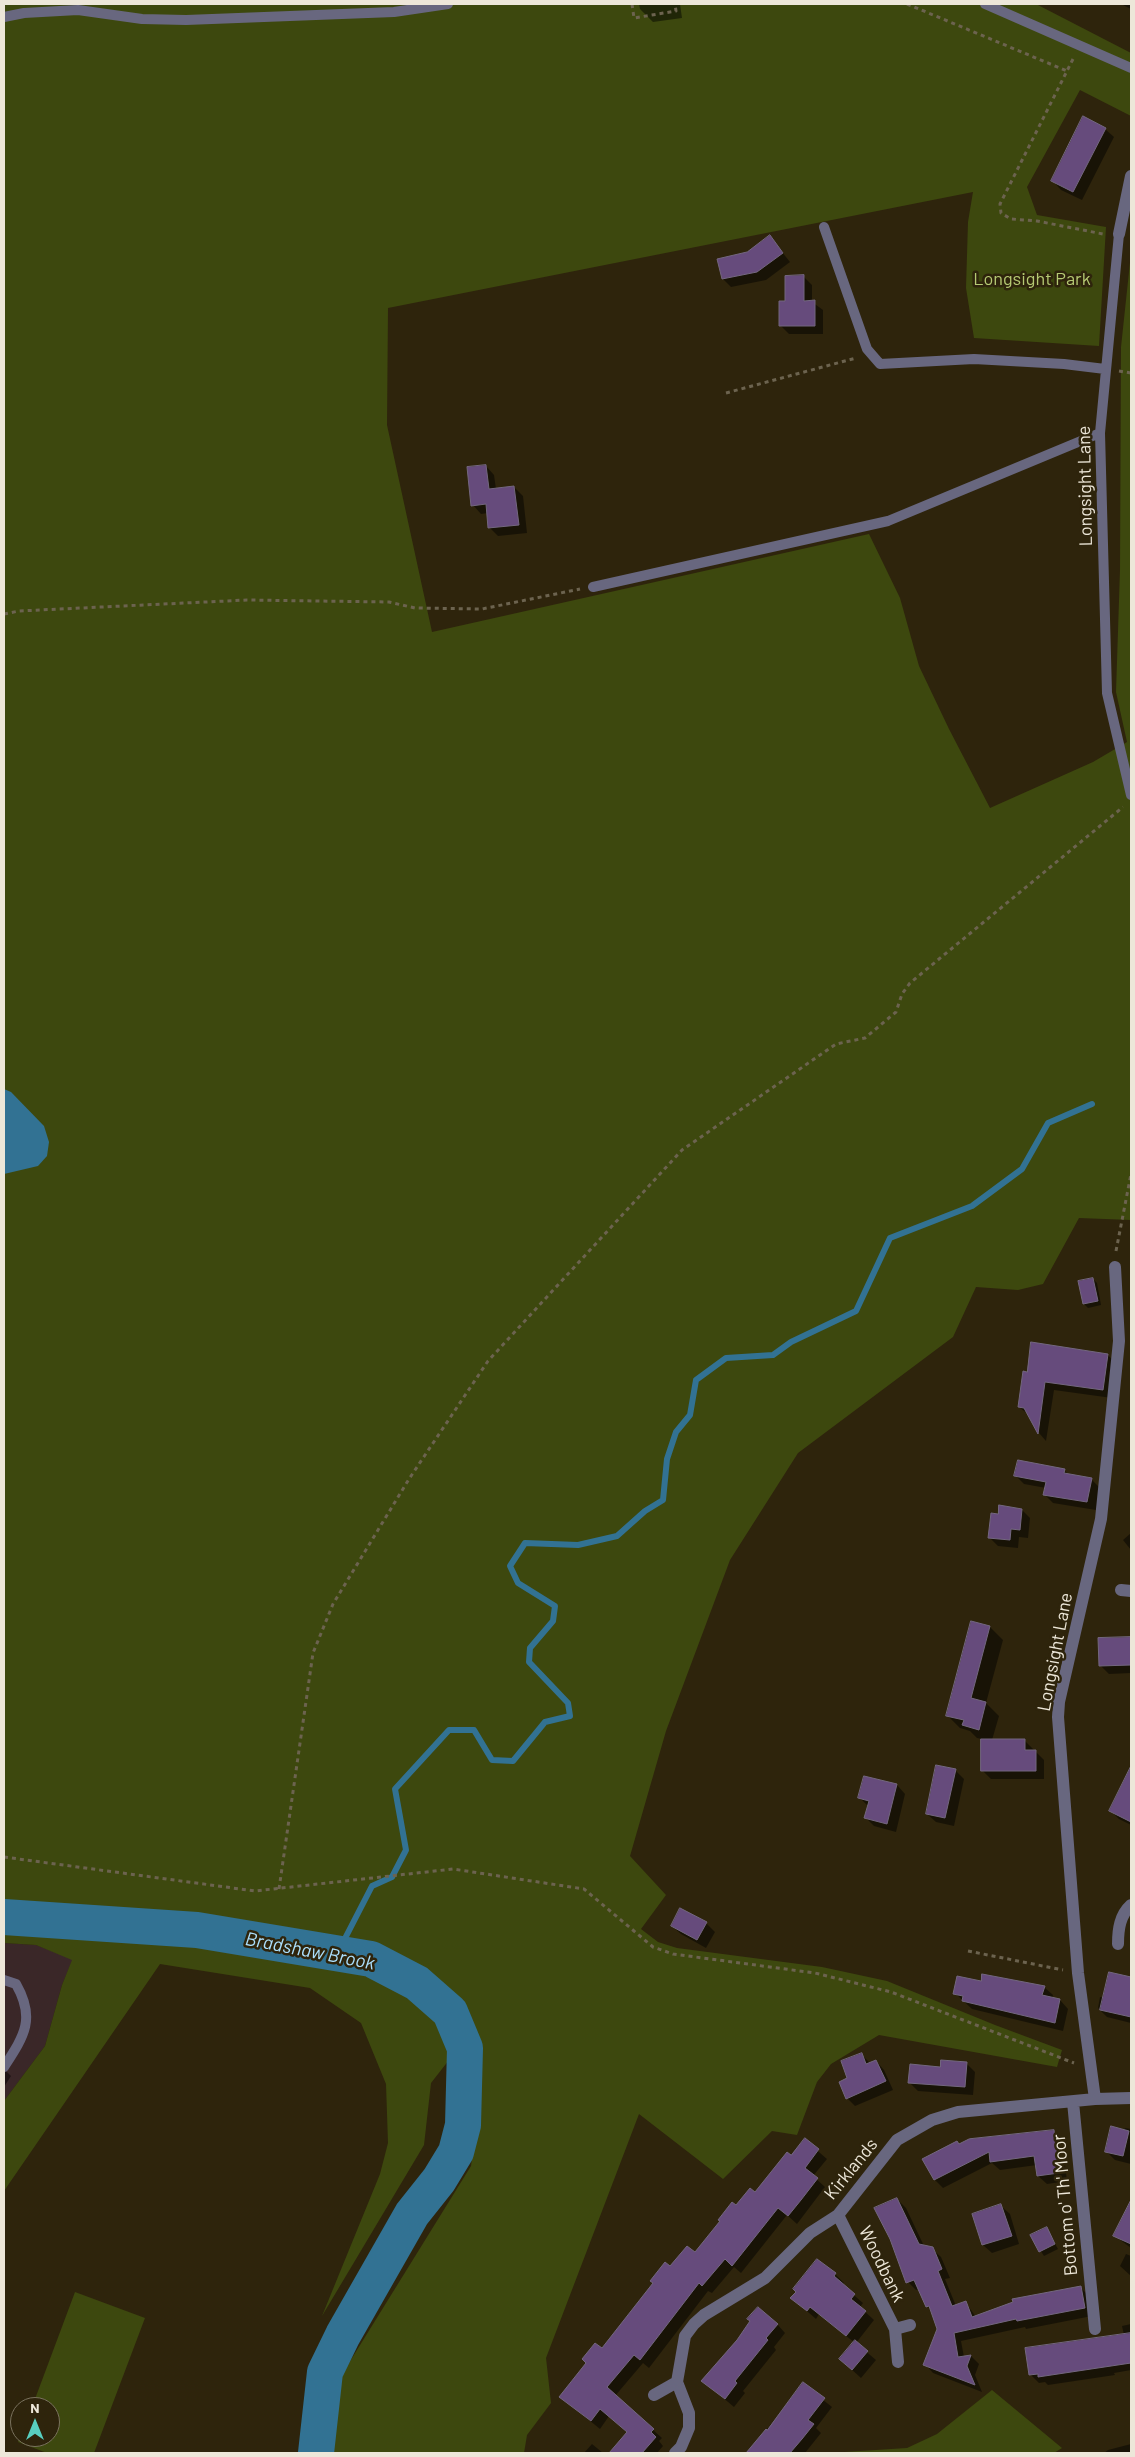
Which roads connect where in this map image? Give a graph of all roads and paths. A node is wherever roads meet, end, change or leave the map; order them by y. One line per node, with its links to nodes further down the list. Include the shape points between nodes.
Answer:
1 (448, 4): 6 (lane, via 394,12 186,20 78,10)
2 (632, 4): 3 (path, via 634,18 676,12)
3 (675, 4)
4 (907, 4): 9 (path)
5 (985, 4): 7 (lane)
6 (4, 16)
7 (1079, 45): 8 (lane); 9 (path)
8 (1131, 68)
9 (1067, 71): 12 (path, via 1000,204 1001,213 1011,219 1096,234)
10 (1131, 176): 12 (street, Longsight Lane)
11 (824, 227): 13 (lane)
12 (1119, 234): 14 (lane, Longsight Lane)
13 (870, 354): 14 (lane, via 880,364 974,359); 15 (path)
14 (1105, 369): 16 (lane, Longsight Lane)
15 (726, 393)
16 (1100, 433): 17 (lane, via 888,522); 19 (lane, Longsight Lane, via 1107,693)
17 (593, 587): 18 (path, via 482,609 415,608 389,602 247,600)
18 (4, 614)
19 (1131, 795)
20 (1124, 806): 24 (path, via 910,983 896,1012 865,1038 836,1044 682,1150 488,1360 409,1479 333,1604 313,1652)
21 (1131, 1174): 22 (path)
22 (1115, 1266): 28 (street, Longsight Lane, via 1120,1341 1102,1519 1058,1717)
23 (4, 1857): 24 (path, via 256,1891)
24 (279, 1889): 30 (path, via 453,1869 584,1889 653,1947 673,1954 815,1973 891,1992 1077,2064)
25 (1131, 1904): 26 (street, via 1124,1911 1118,1930)
26 (1118, 1944)
27 (968, 1951): 28 (path)
28 (1078, 1973): 30 (street, Longsight Lane)
29 (4, 1980): 31 (lane, via 16,1984 26,2000 28,2022)
30 (1091, 2064): 33 (street, Longsight Lane)
31 (4, 2067)
32 (1131, 2098): 33 (street)
33 (1095, 2099): 34 (street, Kirklands)
34 (1073, 2102): 35 (street, Kirklands, via 958,2112 932,2120 897,2140); 38 (street, Bottom o' Th' Moor, via 1096,2304)
35 (838, 2215): 37 (street, Woodbank); 40 (street, Kirklands, via 810,2233 765,2278 694,2324 686,2336)
36 (910, 2325): 37 (street, Woodbank)
37 (895, 2329): 39 (street, Woodbank)
38 (1095, 2329)
39 (898, 2362)
40 (677, 2382): 41 (street); 42 (street, via 689,2413 689,2428)
41 (654, 2395)
42 (675, 2453)

